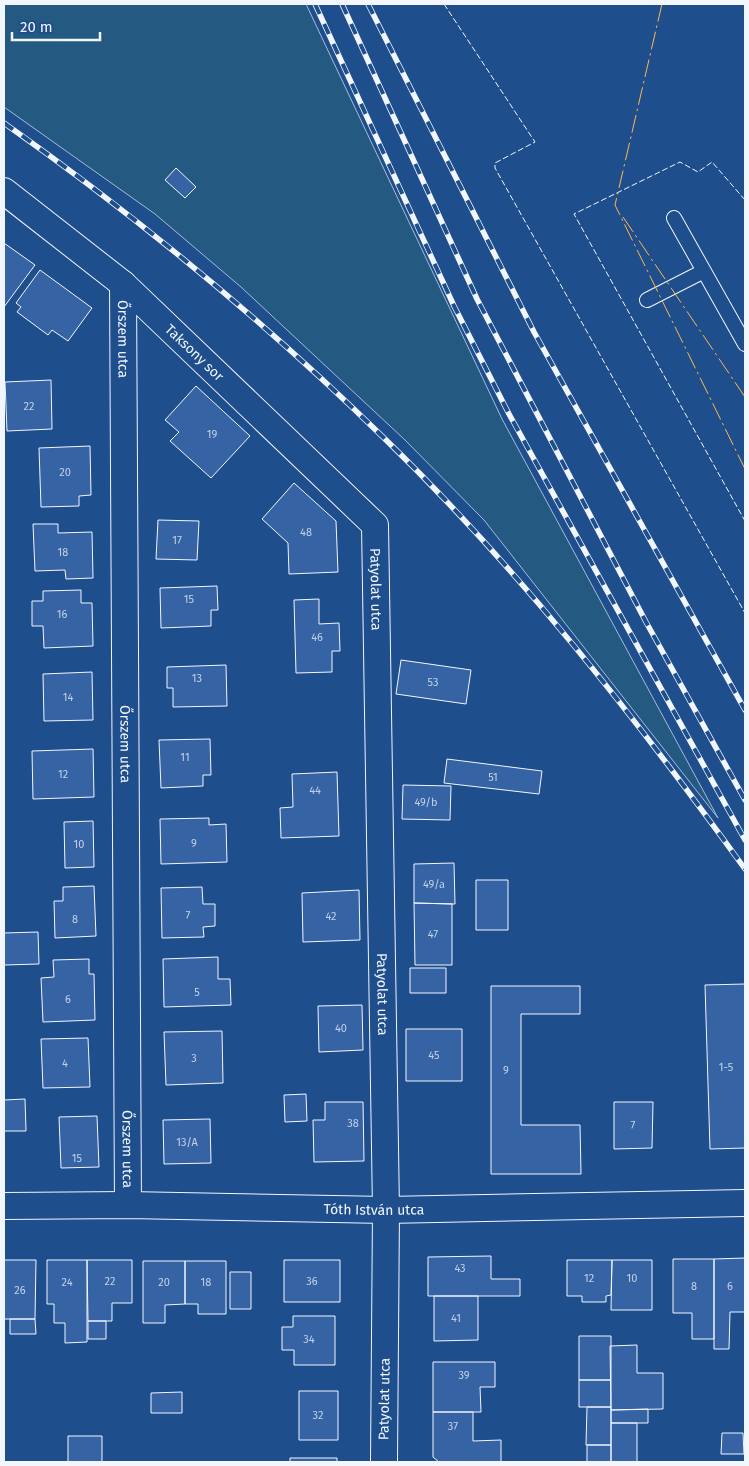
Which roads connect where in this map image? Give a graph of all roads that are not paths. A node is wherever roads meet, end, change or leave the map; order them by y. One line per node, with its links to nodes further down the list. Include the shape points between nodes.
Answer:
1 (4, 191): 4 (street, Taksony sor)
2 (674, 218): 3 (lane)
3 (704, 271): 5 (lane); 6 (lane)
4 (122, 284): 7 (street, Taksony sor); 9 (street, Őrszem utca)
5 (647, 300)
6 (745, 344)
7 (375, 525): 11 (street, Patyolat utca)
8 (745, 1203): 11 (street, Tóth István utca)
9 (128, 1205): 10 (street, Tóth István utca); 11 (street, Tóth István utca)
10 (4, 1206)
11 (386, 1210): 12 (street, Patyolat utca)
12 (384, 1462)

